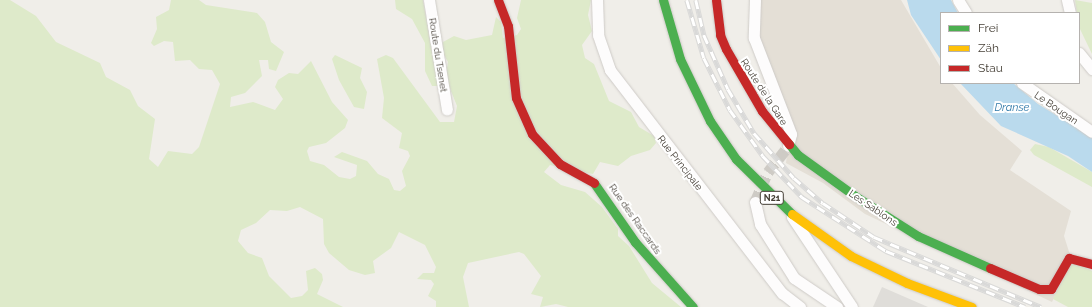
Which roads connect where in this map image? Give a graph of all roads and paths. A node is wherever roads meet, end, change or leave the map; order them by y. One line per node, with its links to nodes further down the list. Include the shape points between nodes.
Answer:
1 (429, 0): 14 (street, Route du Tsenet)
2 (498, 0): 20 (street, Rue des Raccards, via 508,26 516,98 532,134 560,164 596,184 635,242)
3 (597, 0): 21 (street, Rue Principale, via 600,47 616,80 782,293)
4 (663, 0): 18 (street, N21, via 680,59 710,121 750,175)
5 (716, 0): 16 (street, Route de la Gare, via 720,35 731,60)
6 (755, 0): 16 (street, via 754,38 792,134)
7 (958, 0): 9 (street)
8 (1067, 0): 10 (street)
9 (965, 12)
10 (1070, 12)
11 (1080, 54): 12 (street)
12 (1092, 69)
13 (1023, 84): 15 (street, Le Bougan)
14 (447, 110)
15 (1092, 132)
16 (788, 146): 19 (street, Les Sablons, via 900,226 1039,289 1050,289 1068,258 1078,258)
17 (755, 202): 22 (street, via 764,230 794,278)
18 (790, 215): 23 (street); 24 (street, N21, via 829,243 872,267)
19 (1092, 264)
20 (693, 307)
21 (800, 307)
22 (837, 307)
23 (852, 307)
24 (972, 307)

